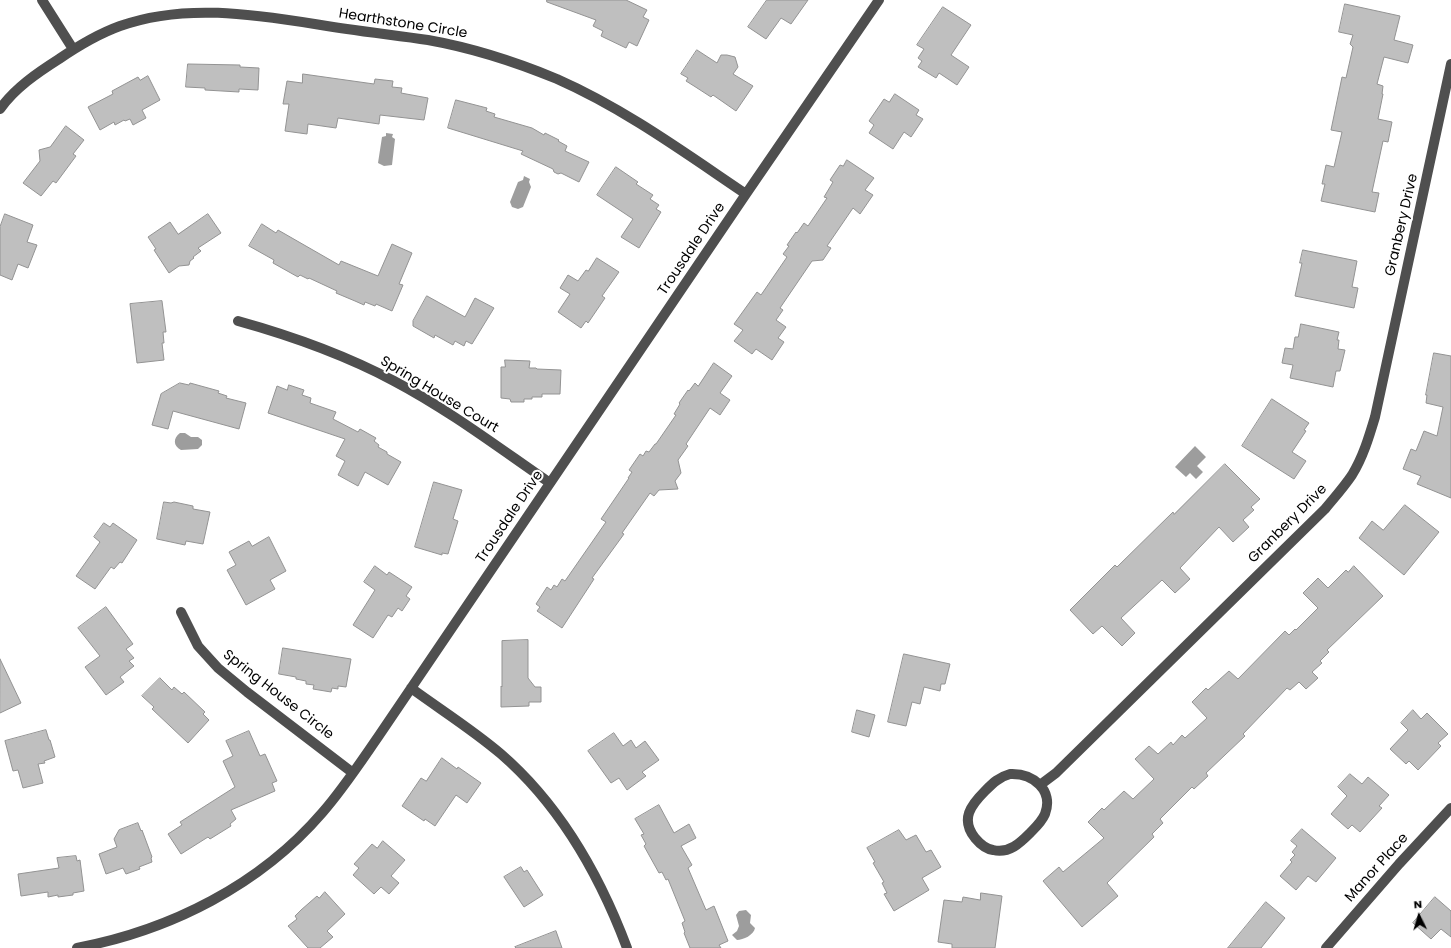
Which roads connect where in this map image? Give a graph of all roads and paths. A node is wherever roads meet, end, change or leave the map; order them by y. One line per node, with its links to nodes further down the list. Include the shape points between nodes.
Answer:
1 (42, 0): 3 (street)
2 (879, 0): 6 (street, Trousdale Drive)
3 (74, 49): 5 (street, Hearthstone Circle, via 25,83); 6 (street, Hearthstone Circle, via 134,21 169,14 201,12 254,16 429,40 486,53 521,65 599,99)
4 (1451, 64): 12 (street, Granbery Drive, via 1375,417 1352,474 1325,510)
5 (0, 109)
6 (746, 194): 8 (street, Trousdale Drive)
7 (238, 320): 8 (street, Spring House Court, via 349,360 395,382 455,418)
8 (550, 483): 10 (street, Trousdale Drive)
9 (182, 612): 11 (street, Spring House Circle, via 198,646 218,668)
10 (411, 688): 11 (street, Trousdale Drive); 15 (street, via 478,735 534,786 556,813 592,869)
11 (354, 773): 14 (street, Trousdale Drive, via 322,813 290,845 229,891 205,905 156,926)
12 (1040, 785): 12 (street, via 1029,776 1017,774 1005,775 994,782 974,803 969,813 968,825 976,839 990,850 1000,851 1021,842 1045,814 1046,796)
13 (1451, 808): 16 (street, Manor Place)
14 (77, 948)
15 (627, 948)
16 (1326, 948)

